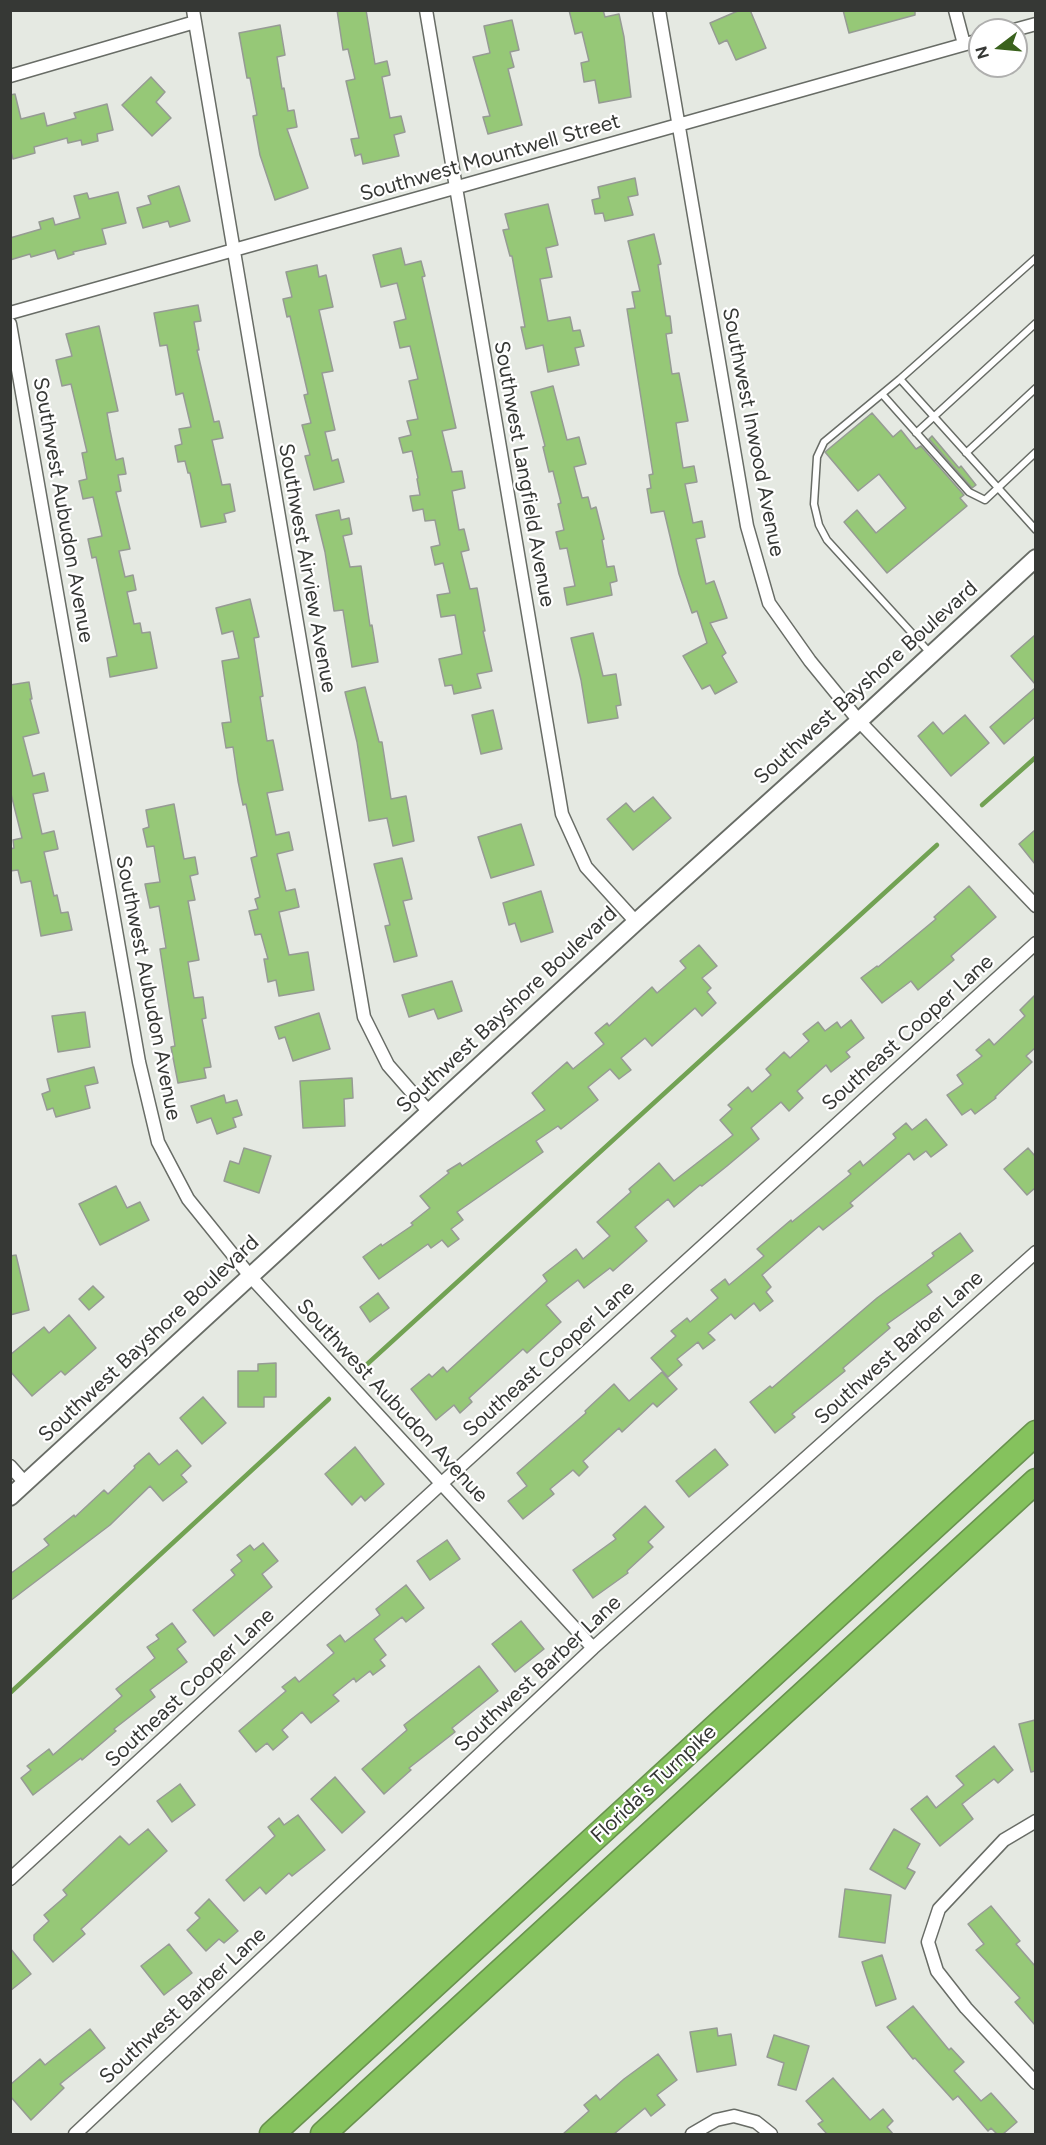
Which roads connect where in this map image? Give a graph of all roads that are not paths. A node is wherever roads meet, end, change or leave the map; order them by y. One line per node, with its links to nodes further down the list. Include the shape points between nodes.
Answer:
1 (426, 10): 9 (street, Southwest Langfield Avenue)
2 (659, 10): 8 (street, Southwest Inwood Avenue)
3 (955, 10): 6 (street)
4 (194, 16): 7 (street); 10 (street, Southwest Airview Avenue)
5 (968, 43): 6 (street, Southwest Mountwell Street)
6 (964, 44): 8 (street, Southwest Mountwell Street)
7 (10, 76)
8 (679, 124): 9 (street, Southwest Mountwell Street); 26 (street, Southwest Inwood Avenue, via 747,526 769,603)
9 (456, 188): 10 (street, Southwest Mountwell Street); 28 (street, Southwest Langfield Avenue, via 562,814 586,867)
10 (234, 251): 12 (street, Southwest Mountwell Street); 30 (street, Southwest Airview Avenue, via 364,1017 388,1065)
11 (1035, 258): 15 (lane)
12 (10, 313)
13 (1035, 323): 18 (lane)
14 (10, 324): 32 (street, Southwest Aubudon Avenue, via 139,1062 158,1142 188,1199)
15 (900, 379): 17 (lane); 18 (lane)
16 (1035, 388): 21 (lane)
17 (882, 394): 19 (lane); 25 (lane, via 824,442 817,457 814,504 827,540)
18 (933, 417): 19 (lane); 21 (lane)
19 (916, 433): 22 (lane, via 969,492 985,500)
20 (1035, 452): 22 (lane)
21 (966, 453): 22 (lane)
22 (998, 488): 23 (lane)
23 (1035, 530)
24 (1035, 558): 25 (street, Southwest Bayshore Boulevard)
25 (931, 655): 26 (street, Southwest Bayshore Boulevard)
26 (859, 721): 27 (street, Southwest Inwood Avenue); 28 (street, Southwest Bayshore Boulevard)
27 (1035, 906)
28 (636, 922): 30 (street, Southwest Bayshore Boulevard)
29 (1035, 944): 36 (street, Southeast Cooper Lane)
30 (429, 1112): 32 (street, Southwest Bayshore Boulevard)
31 (1035, 1252): 39 (street, Southwest Barber Lane)
32 (250, 1276): 36 (street, Southwest Aubudon Avenue); 37 (street, Southwest Bayshore Boulevard)
33 (1035, 1433): 44 (highway, Florida's Turnpike)
34 (10, 1466): 37 (street)
35 (1035, 1481): 45 (highway, Florida's Turnpike)
36 (442, 1483): 39 (street, Southwest Aubudon Avenue); 41 (street, Southeast Cooper Lane)
37 (26, 1484): 38 (street, Southwest Bayshore Boulevard)
38 (10, 1497)
39 (593, 1648): 43 (street, Southwest Barber Lane)
40 (1035, 1821): 42 (street, via 1004,1840 939,1909 928,1942 937,1971)
41 (10, 1879)
42 (1035, 2083)
43 (75, 2134)
44 (272, 2134)
45 (323, 2134)
46 (692, 2134): 47 (street, via 716,2120 734,2116 756,2122)
47 (771, 2134)

